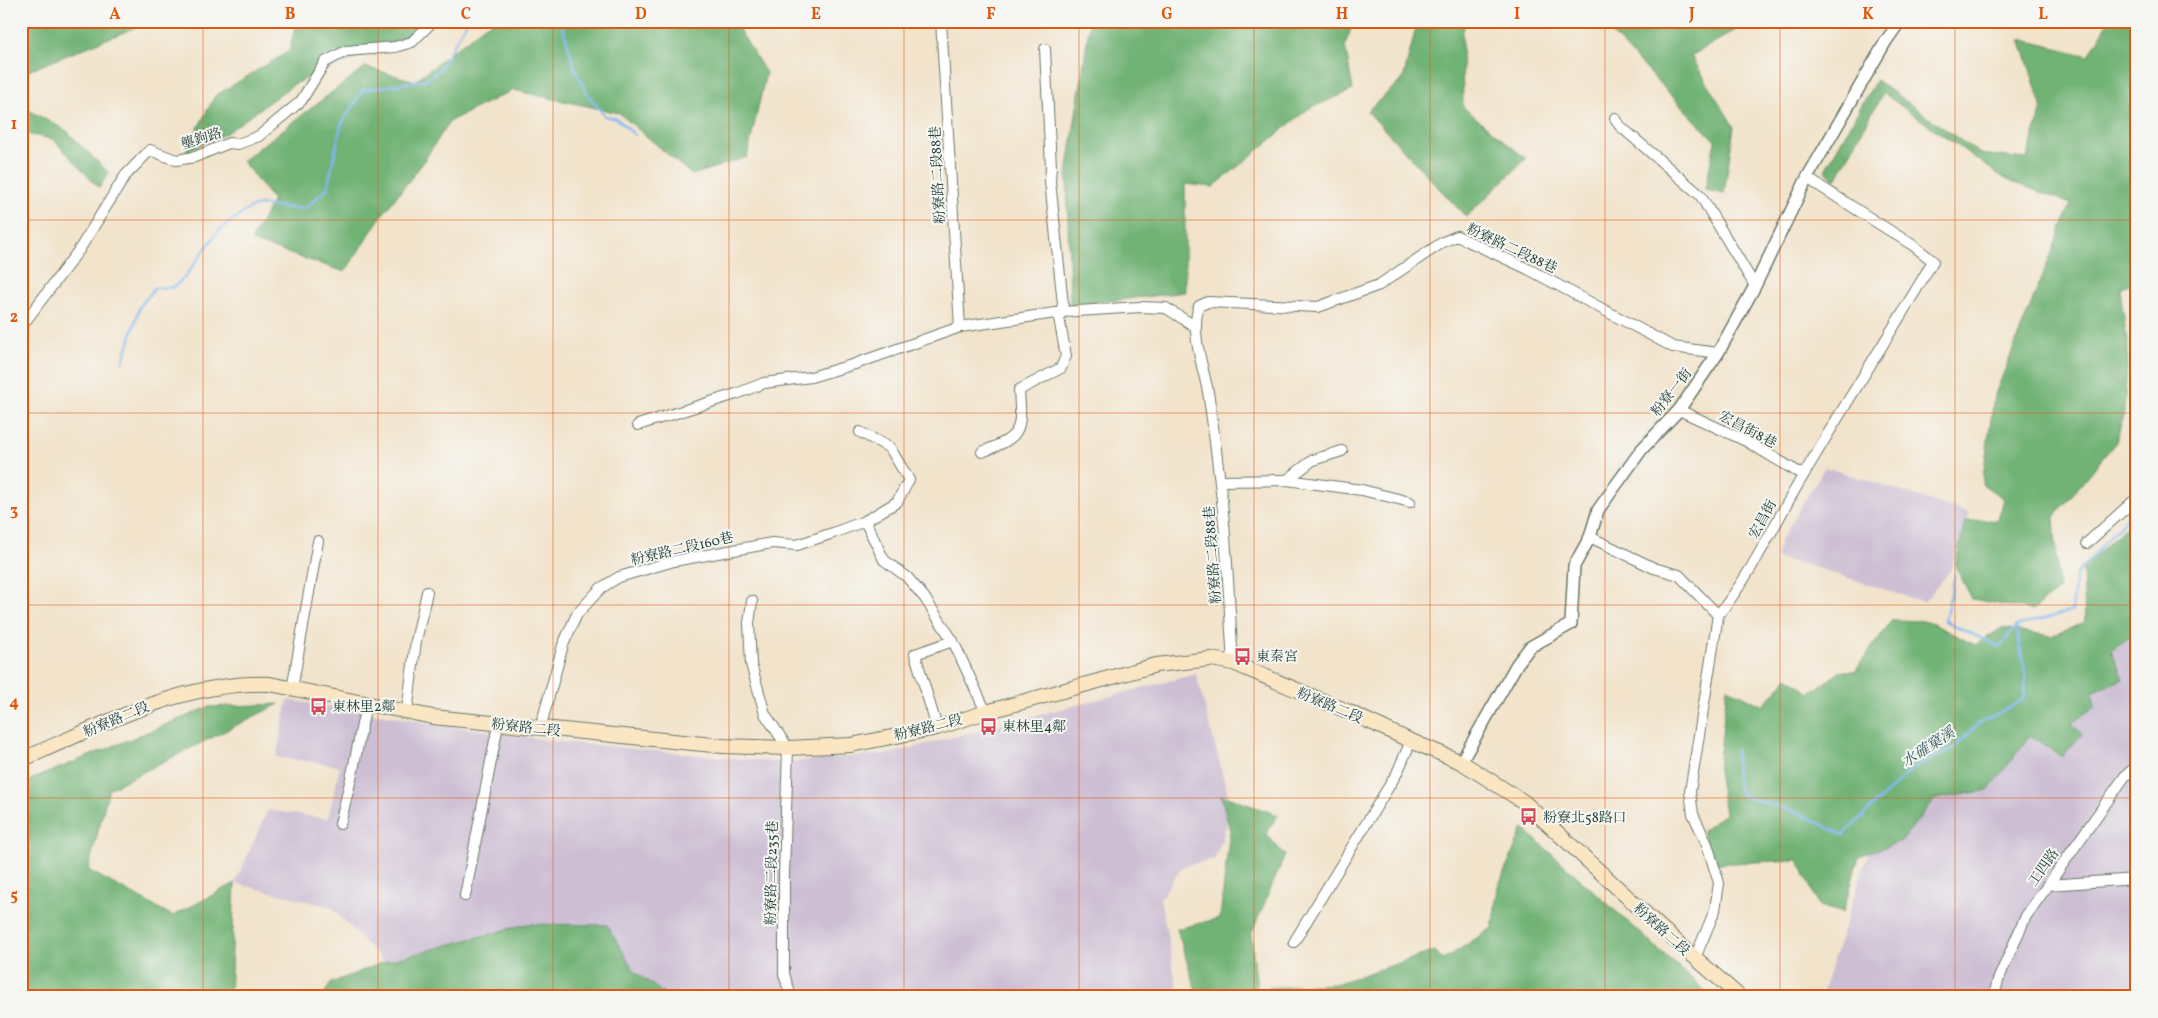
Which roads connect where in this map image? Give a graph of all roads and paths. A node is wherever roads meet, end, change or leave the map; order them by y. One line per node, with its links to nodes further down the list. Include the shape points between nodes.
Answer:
1 (433, 21): 9 (street, 壟鉤路, via 412,42 346,52 325,62 301,101 259,136 238,144 229,142 195,157 176,160 150,150 125,176 79,250)
2 (941, 21): 10 (street, 粉寮路二段88巷)
3 (1900, 21): 6 (street, 粉寮一街)
4 (1045, 49): 8 (street, via 1050,181)
5 (1616, 118): 7 (street, via 1620,126 1700,195)
6 (1807, 178): 7 (street, 粉寮一街); 18 (street, 宏昌街, via 1933,261)
7 (1755, 286): 12 (street, 粉寮一街)
8 (1062, 312): 10 (street); 11 (street, via 1166,308); 17 (street, via 1059,318 1066,356 1061,368 1020,390 1021,418 1014,436)
9 (21, 327)
10 (960, 327): 14 (street, via 855,364 811,377 764,383)
11 (1196, 327): 12 (street, 粉寮路二段88巷, via 1198,306 1208,302 1318,307 1358,294 1379,285 1457,236 1528,269 1673,347); 20 (street, 粉寮路二段88巷)
12 (1718, 353): 13 (street, 粉寮一街)
13 (1679, 410): 18 (street, 宏昌街8巷, via 1746,441); 24 (street, 粉寮一街, via 1642,449 1598,510)
14 (638, 425)
15 (860, 432): 23 (street, 粉寮路二段160巷, via 890,448 909,480 897,502)
16 (1342, 451): 19 (street, via 1313,460)
17 (982, 452)
18 (1803, 475): 29 (street, 宏昌街, via 1730,601)
19 (1287, 480): 20 (street); 22 (street, via 1362,490)
20 (1220, 481): 31 (street, 粉寮路二段88巷)
21 (2137, 498): 26 (street)
22 (1410, 502)
23 (865, 521): 30 (street, via 884,560 907,577); 38 (street, 粉寮路二段160巷, via 797,545 772,543 674,561 619,577 601,588 578,614 563,645)
24 (1590, 537): 29 (street, via 1654,568 1679,575); 42 (street, 粉寮一街, via 1574,566 1571,624 1530,647 1517,664)
25 (318, 541): 32 (street)
26 (2087, 543)
27 (427, 592): 34 (street, via 416,641)
28 (752, 601): 40 (street, via 749,622 751,664 765,714)
29 (1718, 615): 49 (street, 宏昌街, via 1690,792 1693,814 1707,844 1719,884 1715,910)
30 (953, 641): 35 (street); 37 (street, via 914,654)
31 (1233, 663): 35 (main road, 粉寮路二段, via 1211,659 1156,665); 39 (main road, 粉寮路二段)
32 (292, 689): 33 (main road, 粉寮路二段); 41 (main road, 粉寮路二段, via 246,683 192,692 145,706)
33 (366, 704): 34 (main road, 粉寮路二段); 44 (street)
34 (407, 712): 36 (main road, 粉寮路二段)
35 (986, 712): 37 (main road, 粉寮路二段)
36 (498, 725): 38 (main road, 粉寮路二段); 47 (street)
37 (937, 728): 40 (main road, 粉寮路二段, via 851,745)
38 (540, 729): 40 (main road, 粉寮路二段, via 723,746)
39 (1411, 741): 42 (main road, 粉寮路二段); 48 (street, via 1397,773)
40 (788, 748): 50 (street, 粉寮路二段235巷, via 784,974)
41 (21, 760)
42 (1462, 762): 49 (main road, 粉寮路二段, via 1524,802)
43 (2137, 766): 46 (street, 工四路, via 2125,776)
44 (340, 824)
45 (2137, 879): 46 (street)
46 (2048, 885): 52 (street, 工四路, via 2026,916 1998,980)
47 (465, 896)
48 (1294, 942)
49 (1695, 958): 51 (main road, 粉寮路二段)
50 (791, 997)
51 (1740, 997)
52 (1994, 997)

